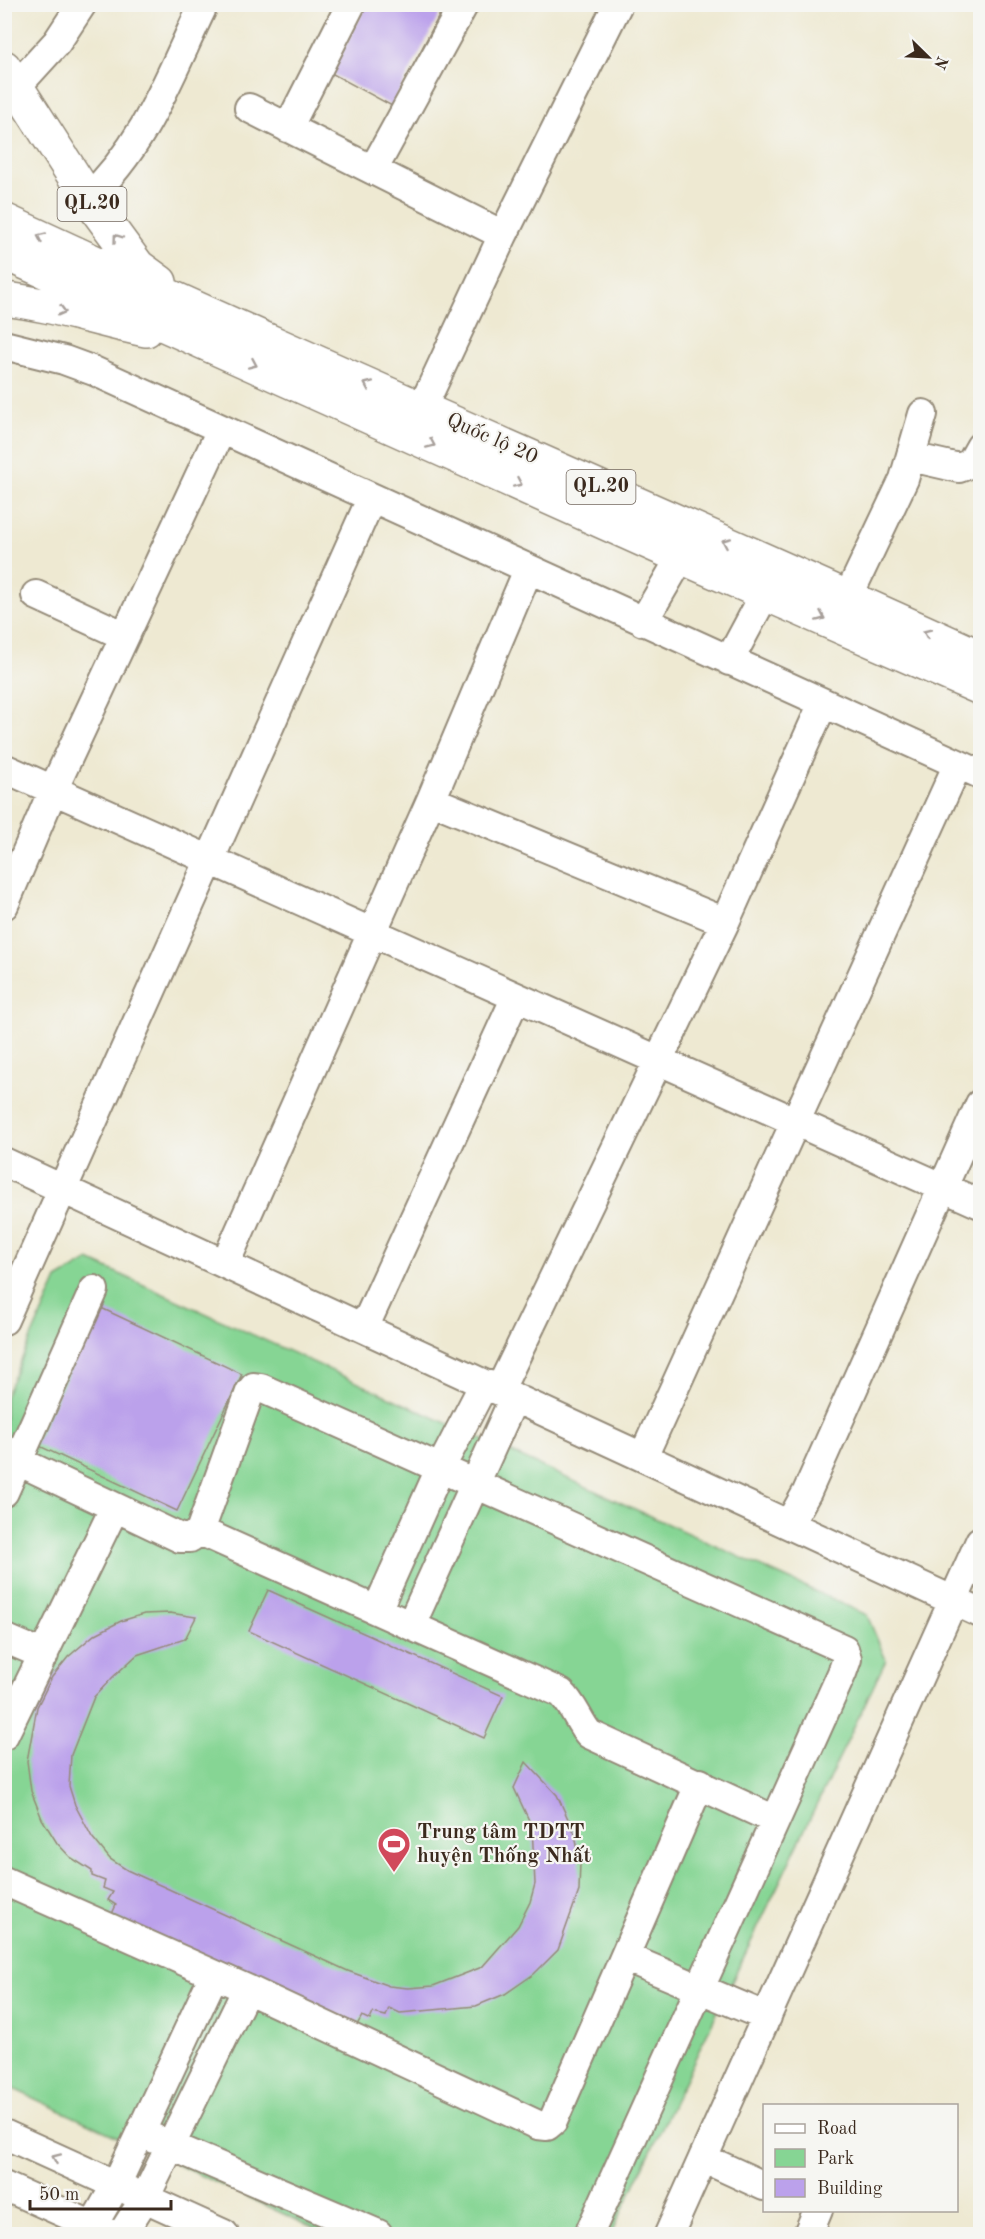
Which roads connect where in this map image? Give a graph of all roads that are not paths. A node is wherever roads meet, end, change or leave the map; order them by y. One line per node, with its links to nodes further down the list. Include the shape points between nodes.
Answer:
1 (82, 4): 6 (street, via 57,42)
2 (204, 4): 10 (street, via 129,154)
3 (351, 4): 8 (street)
4 (464, 4): 9 (street)
5 (618, 4): 12 (street)
6 (10, 77): 10 (highway, QL.20)
7 (249, 108): 8 (street)
8 (288, 128): 9 (street)
9 (373, 170): 12 (street)
10 (88, 198): 15 (highway, QL.20, one-way to 10, via 138,266)
11 (4, 220): 15 (highway, Quốc lộ 20 / QL.20, one-way to 11)
12 (503, 235): 17 (street)
13 (4, 253): 15 (highway, Quốc lộ 20 / QL.20)
14 (4, 299): 15 (highway, QL.20, one-way to 15, via 100,321)
15 (204, 327): 17 (highway, Quốc lộ 20 / QL.20, one-way to 15); 23 (highway, Quốc lộ 20 / QL.20, one-way to 23)
16 (4, 345): 19 (street, via 94,371)
17 (422, 408): 25 (highway, Quốc lộ 20 / QL.20, one-way to 17)
18 (922, 414): 21 (street)
19 (221, 430): 22 (street); 29 (street)
20 (981, 447): 21 (street, via 971,463 959,468)
21 (911, 457): 27 (street)
22 (371, 499): 24 (street); 38 (street)
23 (681, 557): 25 (highway, Quốc lộ 20 / QL.20); 28 (street)
24 (528, 570): 28 (street); 37 (street)
25 (773, 579): 27 (highway, Quốc lộ 20 / QL.20); 31 (street); 32 (highway, Quốc lộ 20 / QL.20, one-way to 32)
26 (36, 595): 29 (street)
27 (848, 597): 30 (highway, Quốc lộ 20 / QL.20, one-way to 27)
28 (643, 622): 31 (street)
29 (125, 636): 36 (street)
30 (981, 657)
31 (729, 661): 33 (street)
32 (981, 688)
33 (823, 703): 35 (street); 40 (street)
34 (4, 768): 36 (street)
35 (969, 769): 45 (street)
36 (53, 790): 38 (street); 39 (street)
37 (430, 800): 40 (street); 41 (street)
38 (210, 860): 41 (street); 48 (street)
39 (4, 905)
40 (725, 922): 43 (street)
41 (371, 932): 42 (street); 50 (street)
42 (516, 997): 43 (street); 53 (street)
43 (658, 1060): 45 (street); 54 (street)
44 (981, 1104): 47 (street)
45 (797, 1122): 47 (street); 55 (street)
46 (4, 1162): 48 (street)
47 (943, 1187): 49 (street); 61 (street, via 807,1492)
48 (63, 1189): 50 (street); 52 (street)
49 (981, 1204)
50 (225, 1264): 53 (street)
51 (94, 1290): 56 (street)
52 (4, 1320)
53 (364, 1328): 54 (street)
54 (500, 1389): 55 (street); 57 (street); 58 (street)
55 (643, 1457): 61 (street)
56 (18, 1461): 59 (street); 60 (street)
57 (440, 1469): 58 (street); 62 (street, via 254,1388 249,1392); 65 (street)
58 (474, 1484): 67 (street); 73 (street, via 844,1649 847,1659 842,1673)
59 (4, 1492)
60 (114, 1509): 62 (street, via 180,1538 190,1538); 69 (street)
61 (789, 1524): 64 (street)
62 (200, 1531): 65 (street)
63 (981, 1540): 64 (street)
64 (953, 1601): 66 (street); 79 (street)
65 (376, 1610): 67 (street)
66 (981, 1613)
67 (411, 1625): 72 (street, via 561,1693 589,1734)
68 (4, 1638): 69 (street)
69 (44, 1654): 70 (street)
70 (14, 1689): 71 (street)
71 (4, 1735)
72 (700, 1783): 73 (street); 75 (street)
73 (776, 1820): 78 (street)
74 (4, 1881): 76 (street)
75 (625, 1957): 77 (street, via 553,2121 547,2126); 78 (street)
76 (214, 1975): 77 (street); 80 (street)
77 (247, 1989): 82 (street)
78 (699, 1989): 79 (street); 93 (street)
79 (766, 2017): 83 (street)
80 (141, 2132): 82 (street); 84 (street)
81 (4, 2134): 84 (street, one-way to 81)
82 (170, 2145): 87 (street); 92 (street)
83 (703, 2158): 85 (street); 94 (street)
84 (116, 2185): 87 (street); 89 (street)
85 (763, 2185)
86 (4, 2186): 89 (street)
87 (144, 2198): 90 (street); 91 (street)
88 (818, 2212): 95 (street)
89 (103, 2230)
90 (122, 2235)
91 (224, 2235)
92 (378, 2235)
93 (589, 2235)
94 (669, 2235)
95 (808, 2235)

